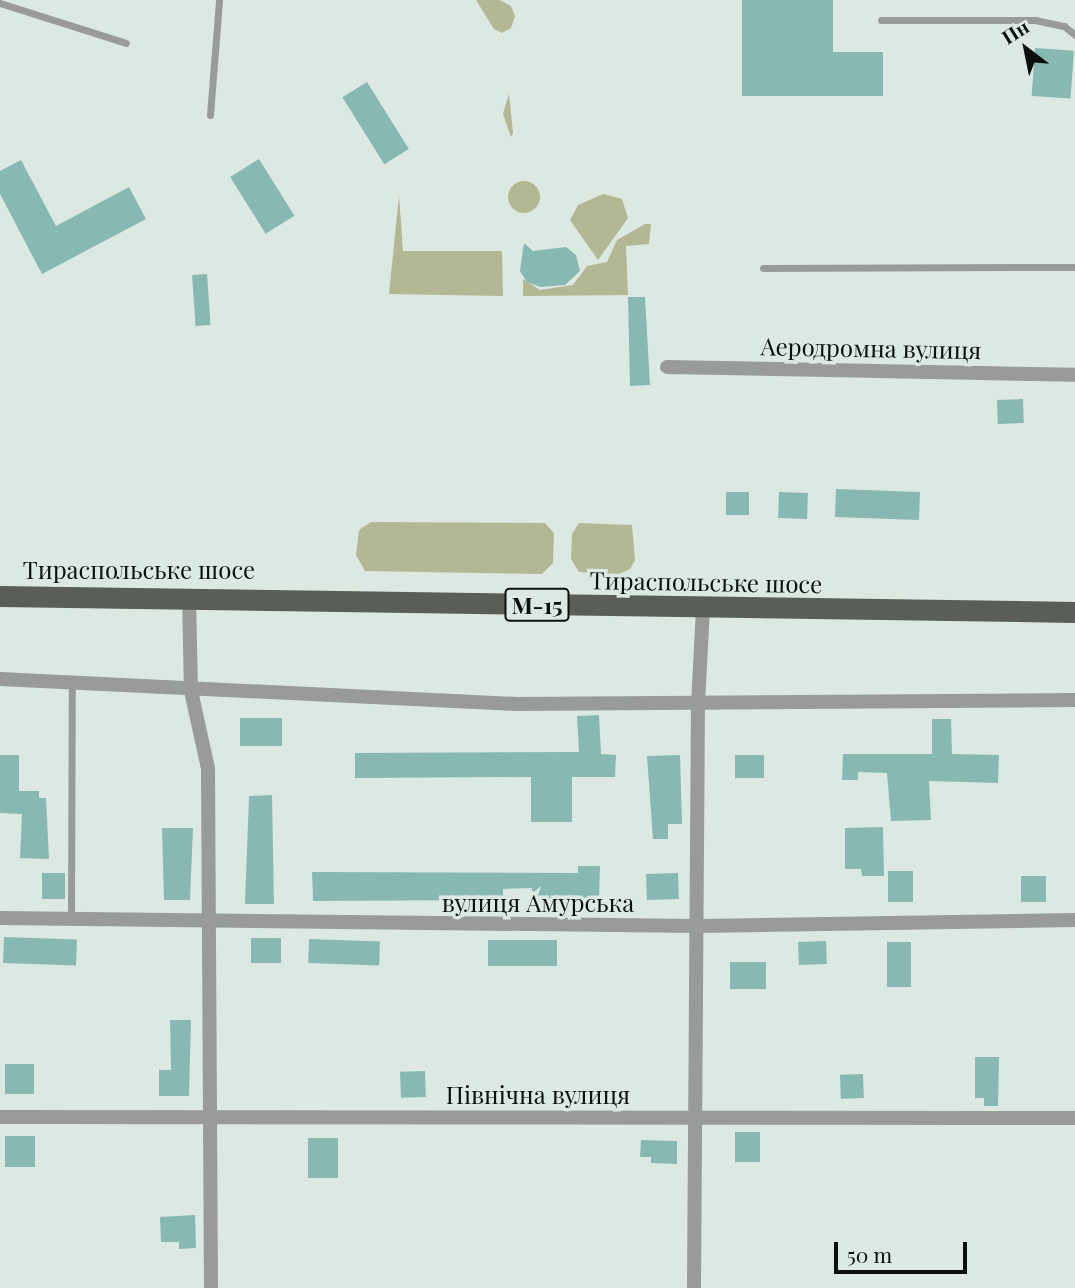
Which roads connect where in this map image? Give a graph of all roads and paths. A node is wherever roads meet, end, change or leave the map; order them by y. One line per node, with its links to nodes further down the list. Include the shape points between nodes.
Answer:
1 (219, 0): 6 (lane)
2 (0, 3): 5 (lane)
3 (881, 20): 4 (lane, via 1035,20 1065,26)
4 (1075, 35)
5 (126, 43)
6 (210, 114)
7 (1075, 267): 8 (lane)
8 (763, 268)
9 (667, 367): 10 (street, Аеродромна вулиця)
10 (1075, 375)
11 (0, 596): 12 (main road, Тираспольське шосе / М-15)
12 (189, 597): 13 (main road, Тираспольське шосе / М-15); 17 (street)
13 (703, 609): 14 (main road, Тираспольське шосе / М-15); 19 (street)
14 (1075, 612)
15 (0, 679): 16 (street)
16 (72, 683): 17 (street); 21 (lane)
17 (191, 691): 19 (street, via 516,704); 22 (street, via 208,768)
18 (1075, 700): 19 (street)
19 (698, 704): 24 (street)
20 (0, 918): 21 (street, вулиця Амурська)
21 (71, 918): 22 (street, вулиця Амурська)
22 (210, 919): 24 (street, вулиця Амурська, via 351,925); 26 (street)
23 (1075, 920): 24 (street, вулиця Амурська)
24 (698, 926): 27 (street)
25 (0, 1117): 26 (street, Північна вулиця)
26 (210, 1117): 27 (street, Північна вулиця); 29 (street)
27 (696, 1118): 28 (street, Північна вулиця); 30 (street)
28 (1075, 1118)
29 (211, 1288)
30 (694, 1288)

